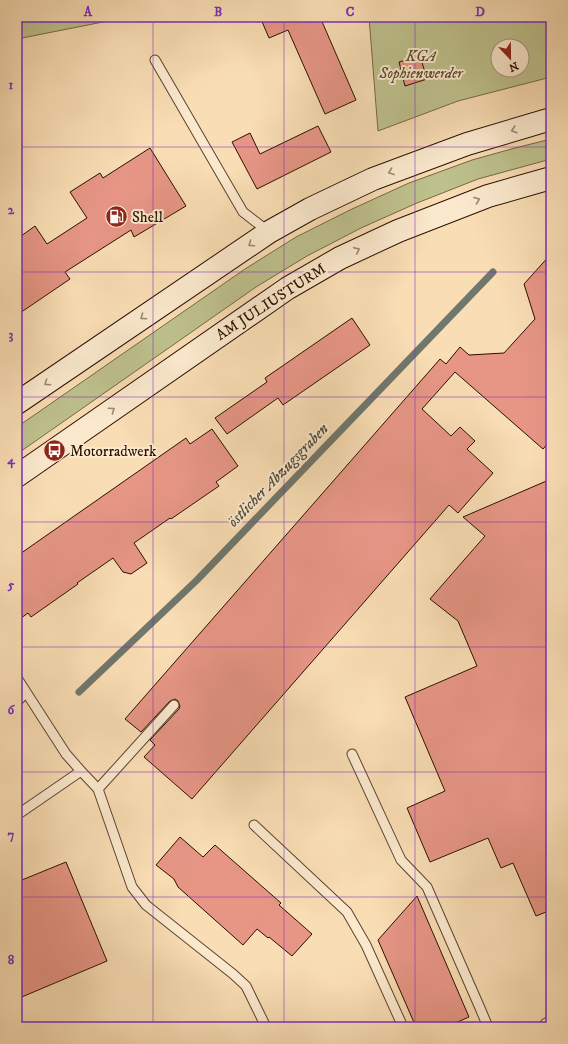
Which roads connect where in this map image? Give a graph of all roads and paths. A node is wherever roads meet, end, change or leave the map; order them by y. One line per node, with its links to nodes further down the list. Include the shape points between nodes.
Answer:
1 (155, 60): 4 (lane, via 243,212)
2 (551, 119): 4 (main road, one-way to 4, via 467,144 372,179)
3 (551, 178): 6 (main road, AM JULIUSTURM, one-way to 3, via 288,288 340,258 398,231 488,196)
4 (269, 232): 5 (main road, one-way to 5)
5 (17, 403)
6 (17, 476)
7 (17, 678): 8 (lane)
8 (26, 692): 9 (lane); 12 (lane, via 66,754)
9 (17, 702)
10 (174, 705): 13 (lane)
11 (352, 754): 18 (lane, via 401,860 427,887)
12 (81, 771): 13 (lane); 14 (lane)
13 (98, 789): 16 (lane, via 132,887 146,905 246,986)
14 (17, 815)
15 (254, 825): 17 (lane, via 347,912 366,945)
16 (266, 1027)
17 (403, 1027)
18 (488, 1027)

